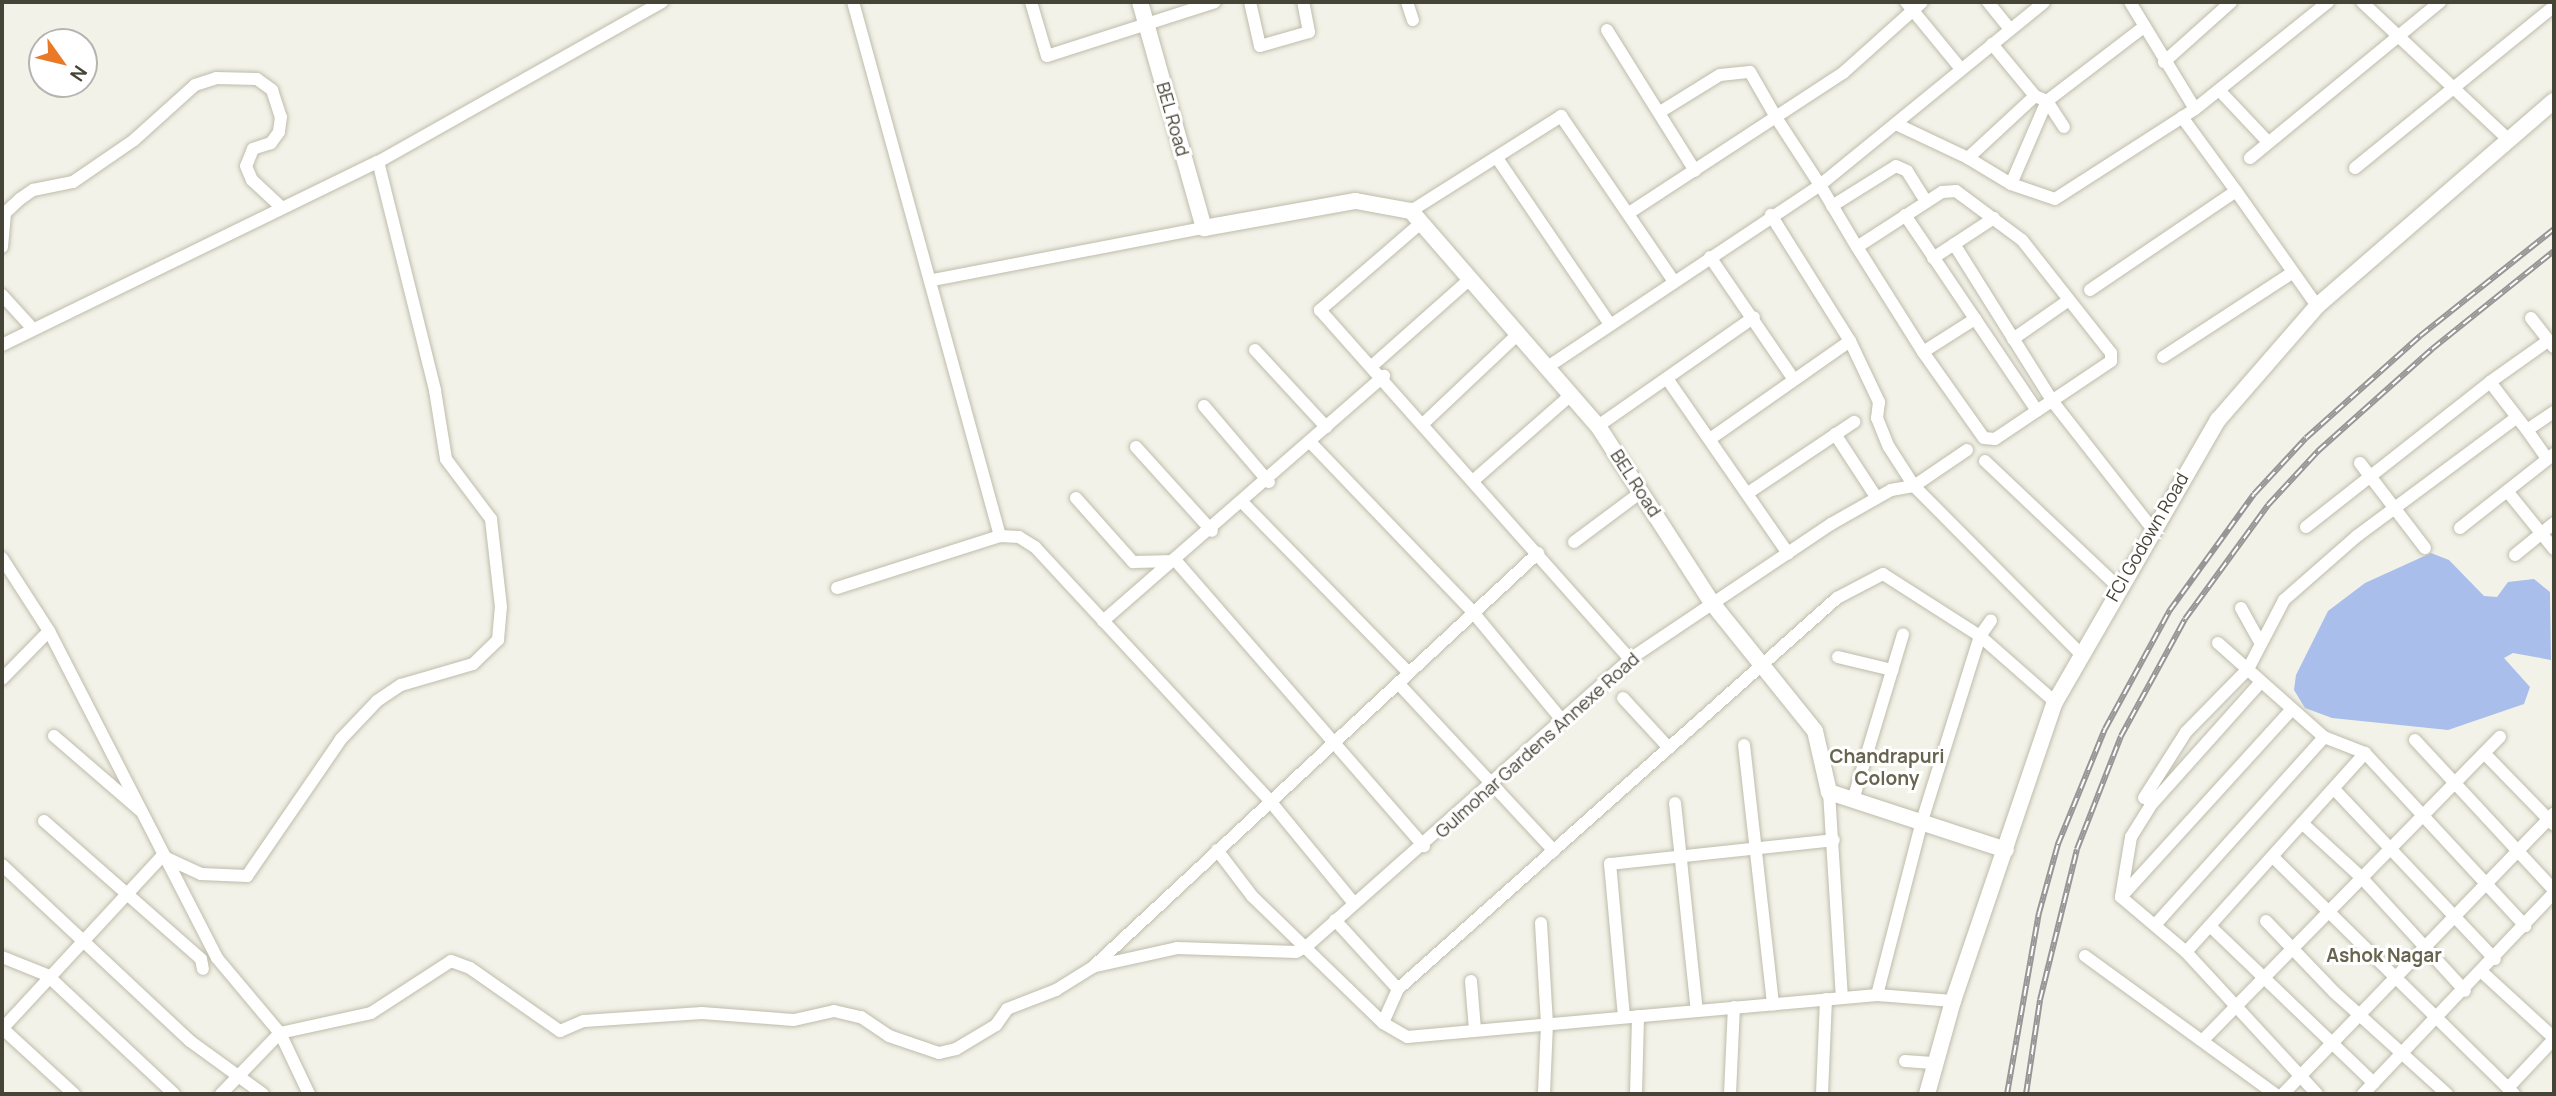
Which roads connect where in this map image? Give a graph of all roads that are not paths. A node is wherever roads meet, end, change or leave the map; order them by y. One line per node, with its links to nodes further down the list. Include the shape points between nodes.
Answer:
1 (662, 2): 43 (street)
2 (853, 2): 65 (street)
3 (1031, 2): 20 (street, via 1047,56)
4 (1140, 2): 20 (street, BEL Road)
5 (1149, 2): 20 (street, BEL Road)
6 (1215, 2): 20 (street)
7 (1250, 2): 8 (street, via 1260,46 1309,32)
8 (1303, 2)
9 (1407, 2): 19 (street)
10 (1988, 2): 22 (street)
11 (2044, 2): 22 (street)
12 (2130, 2): 21 (street)
13 (2231, 2): 26 (street)
14 (2328, 2): 29 (street)
15 (2362, 2): 24 (street)
16 (2440, 2): 24 (street)
17 (1914, 5): 27 (street); 35 (street, via 1843,73)
18 (2554, 6): 28 (street)
19 (1413, 20)
20 (1150, 23): 57 (street, BEL Road)
21 (2145, 26): 26 (street); 30 (street)
22 (2010, 29): 25 (street)
23 (1606, 30): 33 (street)
24 (2398, 36): 28 (street); 39 (street)
25 (1992, 44): 27 (street); 30 (street)
26 (2164, 62): 32 (street)
27 (1961, 69): 36 (street)
28 (2454, 87): 38 (street); 44 (street)
29 (2219, 90): 32 (street); 39 (street)
30 (2041, 99): 37 (street); 41 (street); 46 (street)
31 (2554, 101): 38 (street, FCI Godown Road)
32 (2194, 109): 34 (street)
33 (1660, 112): 35 (street, via 1703,84 1743,69); 45 (street)
34 (2182, 117): 46 (street, via 2055,199); 48 (street)
35 (1777, 119): 45 (street); 47 (street)
36 (1896, 124): 41 (street); 47 (street)
37 (2064, 127)
38 (2507, 138): 70 (street, FCI Godown Road)
39 (2268, 142): 42 (street)
40 (1497, 158): 52 (street, via 1561,116); 55 (street); 74 (street)
41 (1968, 158): 46 (street)
42 (2250, 158)
43 (378, 162): 51 (street); 195 (street, via 435,390 446,459 491,519 501,607 498,640 473,664 401,685 377,701 341,738 247,876 201,874)
44 (2355, 167)
45 (1695, 171): 52 (street)
46 (2011, 184)
47 (1820, 185): 50 (street); 53 (street)
48 (2236, 191): 63 (street); 67 (street)
49 (1926, 201): 50 (street, via 1907,171 1896,166); 54 (street); 56 (street, via 1956,191)
50 (1832, 206): 60 (street)
51 (282, 208): 59 (street, via 252,180 246,166 253,149 271,143 279,132 281,117 272,90 257,79 216,78 195,85 134,140 73,182 40,188 20,200 5,213); 75 (street)
52 (1629, 213): 66 (street)
53 (1771, 215): 61 (street); 78 (street)
54 (1905, 215): 60 (street); 62 (street)
55 (1417, 216): 57 (street, via 1356,201); 64 (street, BEL Road); 84 (street, via 1320,310)
56 (1994, 218): 58 (street); 69 (street, via 2022,240)
57 (1208, 227): 65 (street)
58 (1954, 244): 62 (street); 77 (street)
59 (2, 247)
60 (1857, 247): 82 (street)
61 (1710, 257): 66 (street); 71 (street)
62 (1933, 258): 73 (street)
63 (2292, 273): 70 (street); 83 (street)
64 (1470, 279): 76 (street, BEL Road); 84 (street)
65 (933, 280): 126 (street)
66 (1674, 280): 74 (street)
67 (2090, 290)
68 (2, 295): 75 (street)
69 (2069, 300): 77 (street); 91 (street, via 2111,354 2111,361)
70 (2317, 306): 121 (street, FCI Godown Road, via 2218,420)
71 (1754, 317): 87 (street); 88 (street)
72 (2531, 317): 79 (street)
73 (1975, 319): 82 (street); 93 (street)
74 (1609, 323): 85 (street)
75 (33, 330): 80 (street)
76 (1519, 333): 85 (street, BEL Road); 96 (street)
77 (2013, 339): 91 (street)
78 (1850, 341): 87 (street); 112 (street, via 1879,402 1877,418 1889,447)
79 (2551, 343): 89 (street)
80 (2, 345)
81 (1255, 350): 99 (street)
82 (1923, 352): 93 (street, via 1984,438 1995,439)
83 (2163, 357)
84 (1373, 365): 86 (street)
85 (1549, 366): 90 (street, BEL Road)
86 (1384, 376): 96 (street); 99 (street)
87 (1793, 378): 102 (street)
88 (1668, 380): 98 (street); 102 (street)
89 (2490, 382): 95 (street); 109 (street)
90 (1572, 394): 98 (street, BEL Road); 110 (street)
91 (2053, 402): 93 (street); 121 (street)
92 (1204, 406): 111 (street)
93 (2037, 411)
94 (2554, 412): 100 (street)
95 (2516, 418): 100 (street); 119 (street)
96 (1425, 422): 110 (street)
97 (1854, 422): 101 (street)
98 (1598, 426): 114 (street, BEL Road)
99 (1326, 427): 103 (street)
100 (2527, 430): 106 (street)
101 (1835, 433): 115 (street); 116 (street)
102 (1710, 439): 115 (street)
103 (1310, 442): 111 (street); 141 (street)
104 (1136, 447): 124 (street)
105 (1967, 450): 112 (street, Gulmohar Gardens Annexe Road)
106 (2551, 457): 113 (street)
107 (1985, 461): 137 (street)
108 (2360, 463): 109 (street)
109 (2371, 478): 119 (street); 122 (street)
110 (1475, 479): 130 (street)
111 (1269, 482): 118 (street)
112 (1914, 486): 116 (street, Gulmohar Gardens Annexe Road); 149 (street)
113 (2507, 491): 123 (street); 125 (street)
114 (1641, 492): 127 (street); 139 (street, BEL Road)
115 (1748, 493): 131 (street)
116 (1876, 497): 131 (street, Gulmohar Gardens Annexe Road)
117 (1076, 498): 135 (street)
118 (1244, 504): 124 (street); 155 (street)
119 (2395, 508): 128 (street); 147 (street, via 2284,600)
120 (2554, 523): 125 (street)
121 (2151, 527): 137 (street, FCI Godown Road)
122 (2306, 527)
123 (2460, 528)
124 (1212, 531): 134 (street)
125 (2542, 534): 129 (street); 132 (street)
126 (1000, 536): 138 (street); 143 (street, via 1019,537 1035,547)
127 (1574, 542)
128 (2426, 548)
129 (2554, 549)
130 (1538, 553): 141 (street); 151 (street)
131 (1788, 553): 139 (street, Gulmohar Gardens Annexe Road)
132 (2515, 555)
133 (2, 560): 144 (street)
134 (1177, 561): 135 (street); 136 (street); 167 (street)
135 (1133, 562): 136 (street)
136 (1151, 582): 143 (street)
137 (2117, 586): 149 (street, FCI Godown Road)
138 (837, 589)
139 (1712, 603): 151 (street, Gulmohar Gardens Annexe Road); 152 (street, BEL Road)
140 (2241, 608): 147 (street)
141 (1472, 611): 155 (street); 162 (street)
142 (1991, 620): 146 (street)
143 (1104, 621): 178 (street)
144 (49, 631): 156 (street); 180 (street)
145 (1903, 634): 154 (street)
146 (1980, 636): 152 (street, via 1883,574 1837,598); 160 (street); 184 (street)
147 (2260, 642): 153 (street)
148 (2218, 643): 153 (street)
149 (2081, 654): 160 (street, FCI Godown Road)
150 (1838, 657): 154 (street)
151 (1630, 659): 162 (street, Gulmohar Gardens Annexe Road)
152 (1761, 666): 169 (street); 175 (street, BEL Road, via 1815,731)
153 (2248, 669): 157 (street); 176 (street, via 2186,732)
154 (1892, 670): 177 (street)
155 (1409, 674): 158 (street)
156 (2, 679)
157 (2261, 682): 161 (street); 202 (street, via 2150,806 2131,837)
158 (1398, 683): 167 (street); 173 (street)
159 (1623, 698): 169 (street)
160 (2055, 702): 192 (street, FCI Godown Road)
161 (2292, 709): 164 (street); 202 (street)
162 (1562, 720): 173 (street, Gulmohar Gardens Annexe Road)
163 (54, 736): 180 (street)
164 (2324, 737): 170 (street); 209 (street)
165 (2500, 737): 171 (street)
166 (2415, 740): 172 (street)
167 (1335, 742): 178 (street); 187 (street)
168 (1744, 745): 189 (street)
169 (1670, 748): 191 (street)
170 (2365, 753): 174 (street); 181 (street)
171 (2484, 753): 172 (street); 182 (street)
172 (2454, 782): 181 (street); 193 (street)
173 (1493, 783): 187 (street, Gulmohar Gardens Annexe Road); 191 (street)
174 (2334, 789): 185 (street); 188 (street)
175 (1829, 792): 177 (street); 186 (street)
176 (2144, 798)
177 (1853, 800): 184 (street)
178 (1270, 801): 190 (street); 203 (street)
179 (1675, 803): 194 (street)
180 (141, 811): 195 (street)
181 (2423, 814): 188 (street); 199 (street)
182 (2552, 820): 193 (street)
183 (44, 821): 201 (street)
184 (1922, 821): 192 (street); 229 (street)
185 (2302, 823): 196 (street); 198 (street)
186 (1834, 840): 189 (street); 230 (street)
187 (1424, 846): 203 (street, Gulmohar Gardens Annexe Road, via 1364,899)
188 (2390, 847): 198 (street); 205 (street)
189 (1759, 848): 194 (street); 233 (street)
190 (1217, 850): 214 (street, via 1252,896); 220 (street)
191 (1554, 850): 227 (street)
192 (2006, 850): 232 (street, FCI Godown Road)
193 (2517, 852): 199 (street); 200 (street)
194 (1681, 855): 236 (street); 239 (street, via 1614,862 1607,868)
195 (162, 856): 201 (street); 245 (street, via 217,958)
196 (2273, 857): 204 (street); 210 (street)
197 (2, 865): 212 (street)
198 (2361, 877): 204 (street); 213 (street)
199 (2486, 881): 205 (street); 211 (street)
200 (2554, 892): 211 (street)
201 (127, 894): 212 (street); 221 (street, via 201,958)
202 (2121, 897): 209 (street)
203 (1353, 902): 206 (street, Gulmohar Gardens Annexe Road)
204 (2330, 910): 215 (street); 224 (street)
205 (2456, 914): 213 (street); 219 (street)
206 (1335, 920): 214 (street, Gulmohar Gardens Annexe Road); 227 (street)
207 (2266, 921): 215 (street)
208 (1541, 923): 242 (street)
209 (2155, 925): 216 (street)
210 (2210, 926): 216 (street); 225 (street)
211 (2525, 926): 219 (street)
212 (82, 942): 223 (street); 252 (street, via 190,1041)
213 (2426, 945): 224 (street); 228 (street)
214 (1307, 946): 220 (street, via 1296,952 1177,948); 241 (street)
215 (2294, 948): 225 (street); 237 (street)
216 (2186, 953): 235 (street)
217 (2, 957): 223 (street)
218 (2085, 957): 247 (street)
219 (2495, 959): 222 (street)
220 (1093, 967): 245 (street, via 1056,990 1007,1009 996,1025 939,1054 889,1036 861,1017 834,1011 794,1020 702,1013 584,1021 560,1031 470,968 451,961 371,1013)
221 (203, 969)
222 (2483, 972): 228 (street); 246 (street)
223 (47, 975): 243 (street); 257 (street)
224 (2396, 977): 237 (street); 240 (street)
225 (2264, 979): 235 (street); 248 (street)
226 (1471, 981): 244 (street)
227 (1398, 989): 241 (street)
228 (2465, 991): 240 (street)
229 (1877, 995): 230 (street); 232 (street)
230 (1842, 998): 231 (street)
231 (1826, 999): 233 (street); 264 (street)
232 (1953, 1001): 251 (street, FCI Godown Road)
233 (1773, 1004): 234 (street)
234 (1734, 1007): 236 (street); 263 (street)
235 (2239, 1007): 247 (street); 253 (street)
236 (1696, 1011): 238 (street)
237 (2359, 1015): 248 (street); 249 (street)
238 (1638, 1016): 239 (street); 262 (street)
239 (1624, 1017): 242 (street)
240 (2438, 1020): 249 (street); 255 (street)
241 (1383, 1023): 244 (street, via 1407,1037)
242 (1547, 1024): 244 (street); 261 (street)
243 (2, 1028): 256 (street)
244 (1475, 1031)
245 (281, 1032): 252 (street); 260 (street)
246 (2554, 1038): 255 (street)
247 (2204, 1039): 266 (street)
248 (2332, 1044): 253 (street); 254 (street)
249 (2402, 1055): 254 (street); 270 (street)
250 (1905, 1061): 251 (street)
251 (1936, 1063): 265 (street, FCI Godown Road)
252 (240, 1074): 258 (street); 259 (street)
253 (2300, 1077): 267 (street); 268 (street)
254 (2374, 1083): 269 (street)
255 (2511, 1091)
256 (74, 1094)
257 (174, 1094)
258 (221, 1094)
259 (263, 1094)
260 (309, 1094)
261 (1544, 1094)
262 (1636, 1094)
263 (1730, 1094)
264 (1822, 1094)
265 (1927, 1094)
266 (2275, 1094)
267 (2283, 1094)
268 (2317, 1094)
269 (2363, 1094)
270 (2446, 1094)

